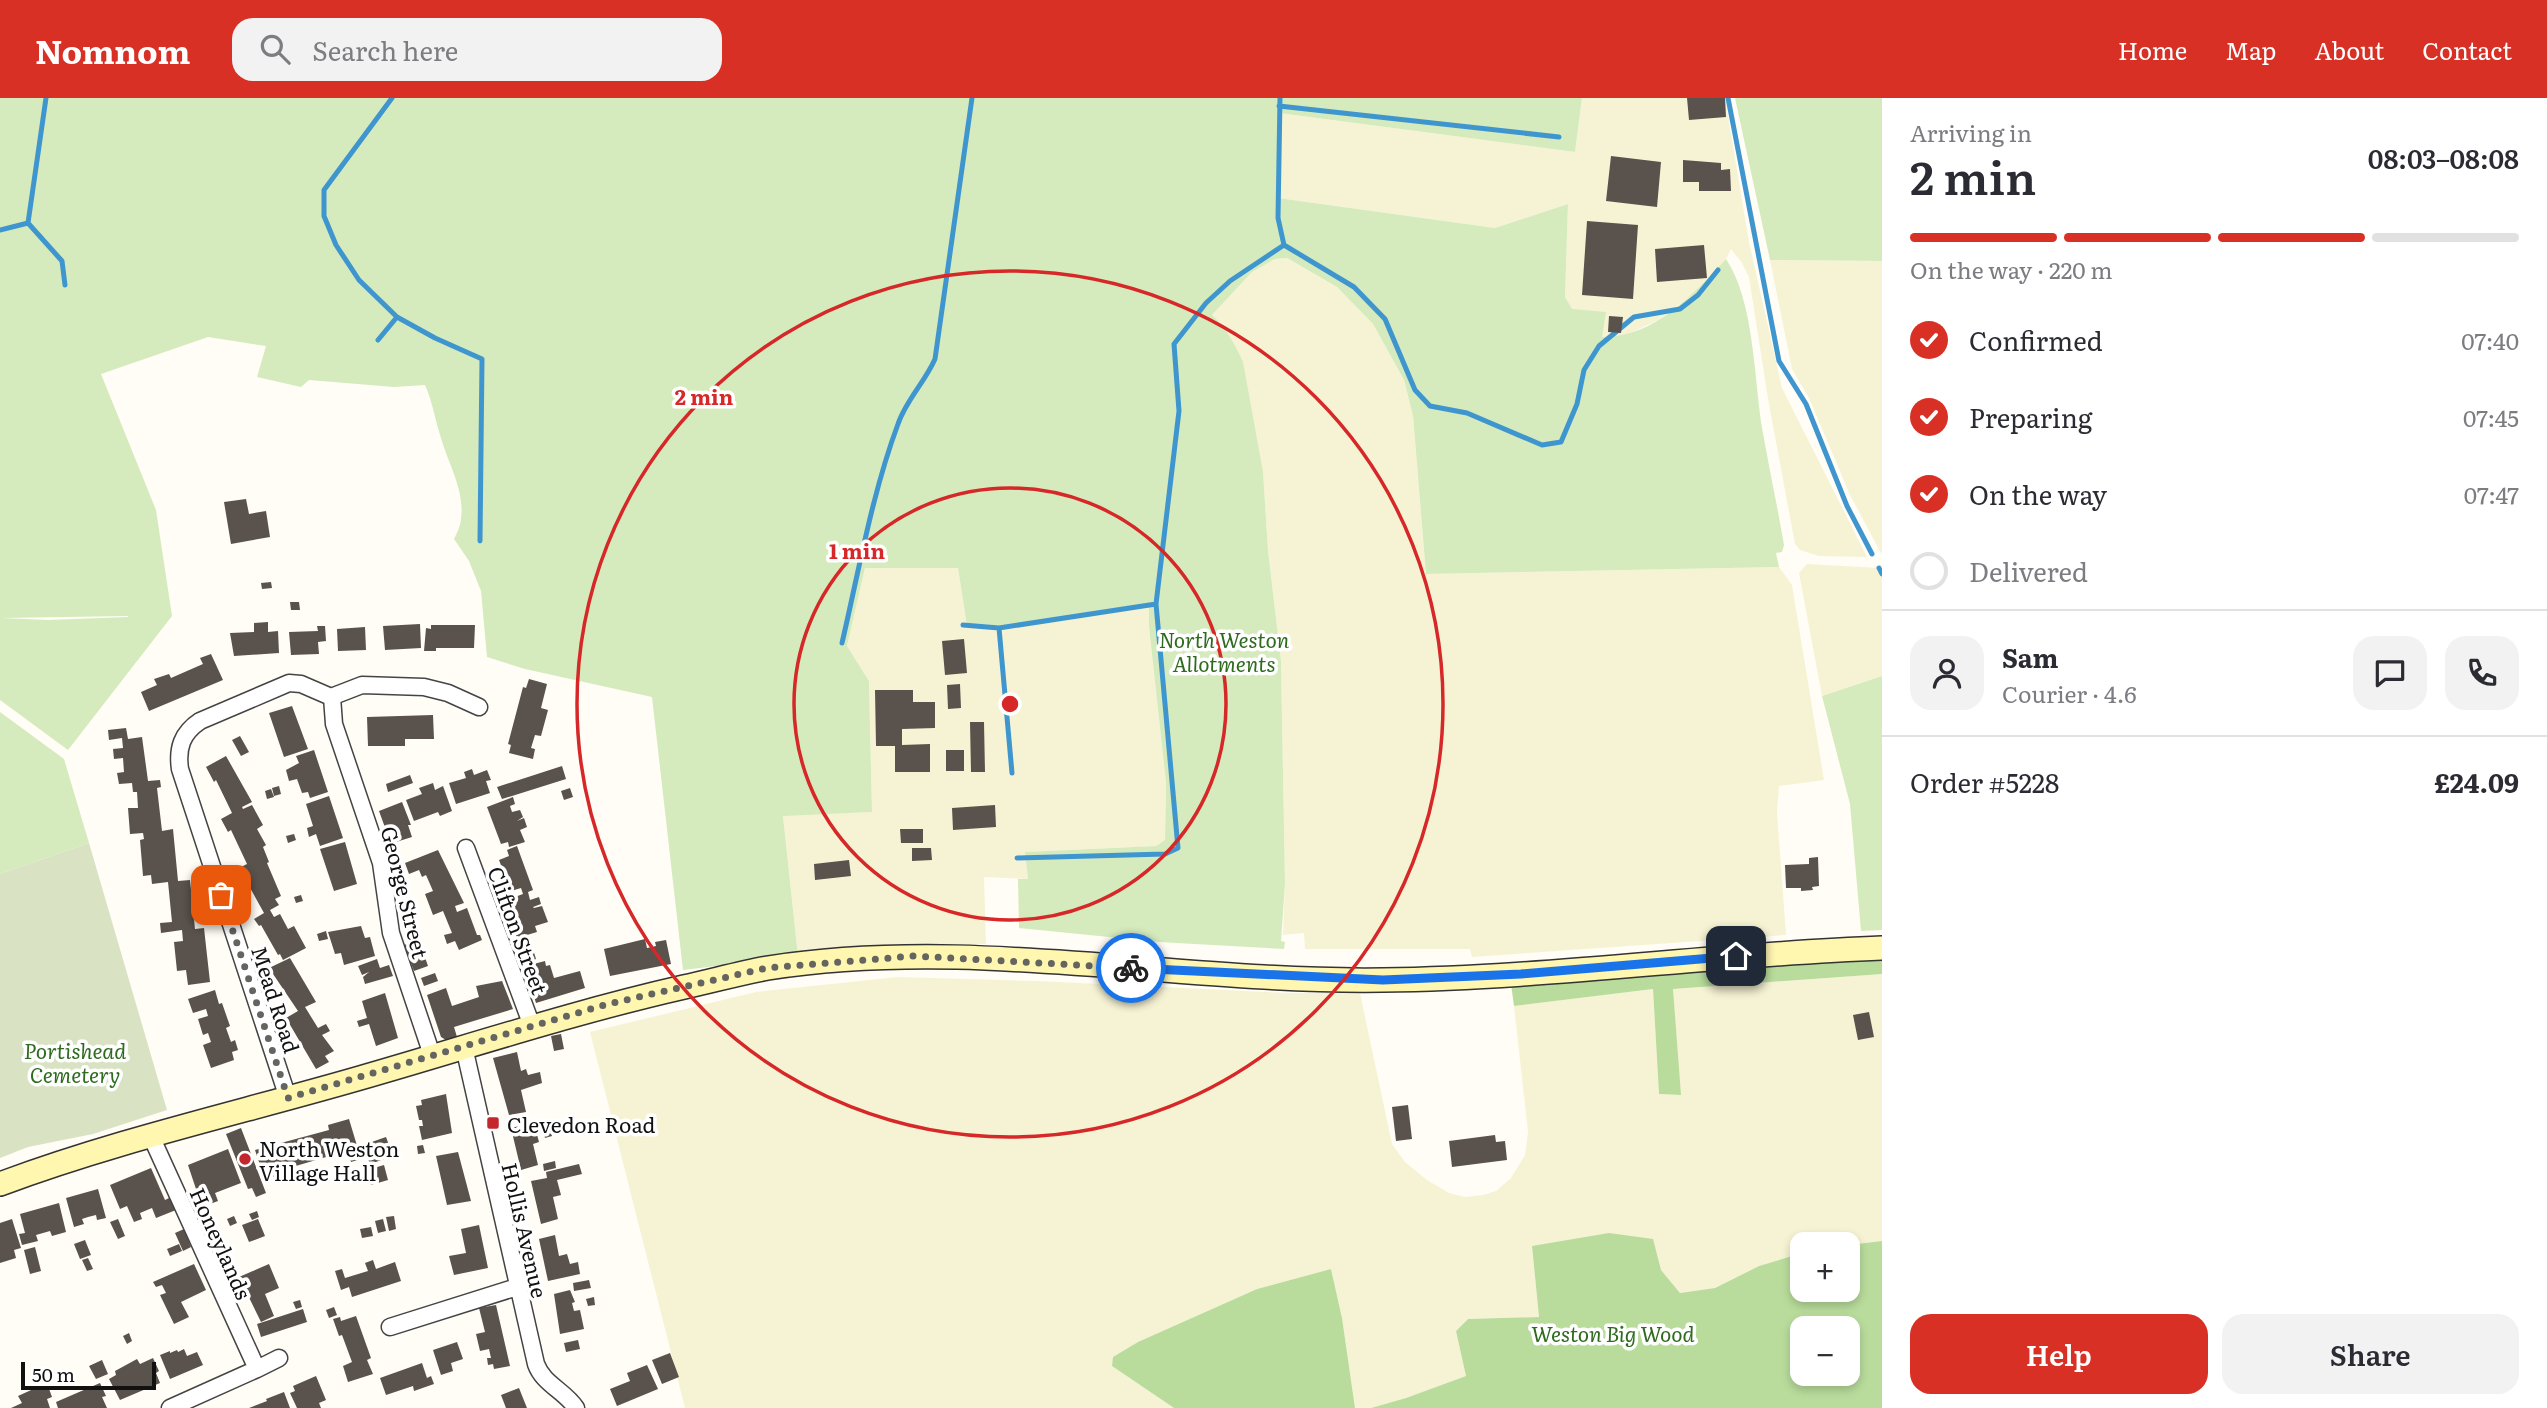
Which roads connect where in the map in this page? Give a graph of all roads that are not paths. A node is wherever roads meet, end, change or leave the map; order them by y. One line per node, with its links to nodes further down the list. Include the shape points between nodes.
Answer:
1 (332, 697): 2 (street, via 362,685 424,687); 7 (street, George Street, via 336,730 381,863 391,933); 8 (street, Mead Road, via 301,684 286,684 196,723 178,751 180,769)
2 (481, 704)
3 (464, 845): 5 (street, Clifton Street)
4 (1882, 948): 5 (main road, via 1383,980 914,956 767,968)
5 (532, 1026): 6 (main road)
6 (464, 1047): 7 (main road); 11 (street, Hollis Avenue)
7 (432, 1055): 8 (main road)
8 (288, 1098): 9 (main road)
9 (150, 1134): 10 (main road); 14 (street, Honeylands)
10 (0, 1184)
11 (517, 1287): 12 (street); 16 (street, Hollis Avenue, via 539,1371)
12 (390, 1328)
13 (279, 1358): 14 (street)
14 (257, 1369): 15 (street)
15 (170, 1408)
16 (576, 1408)

